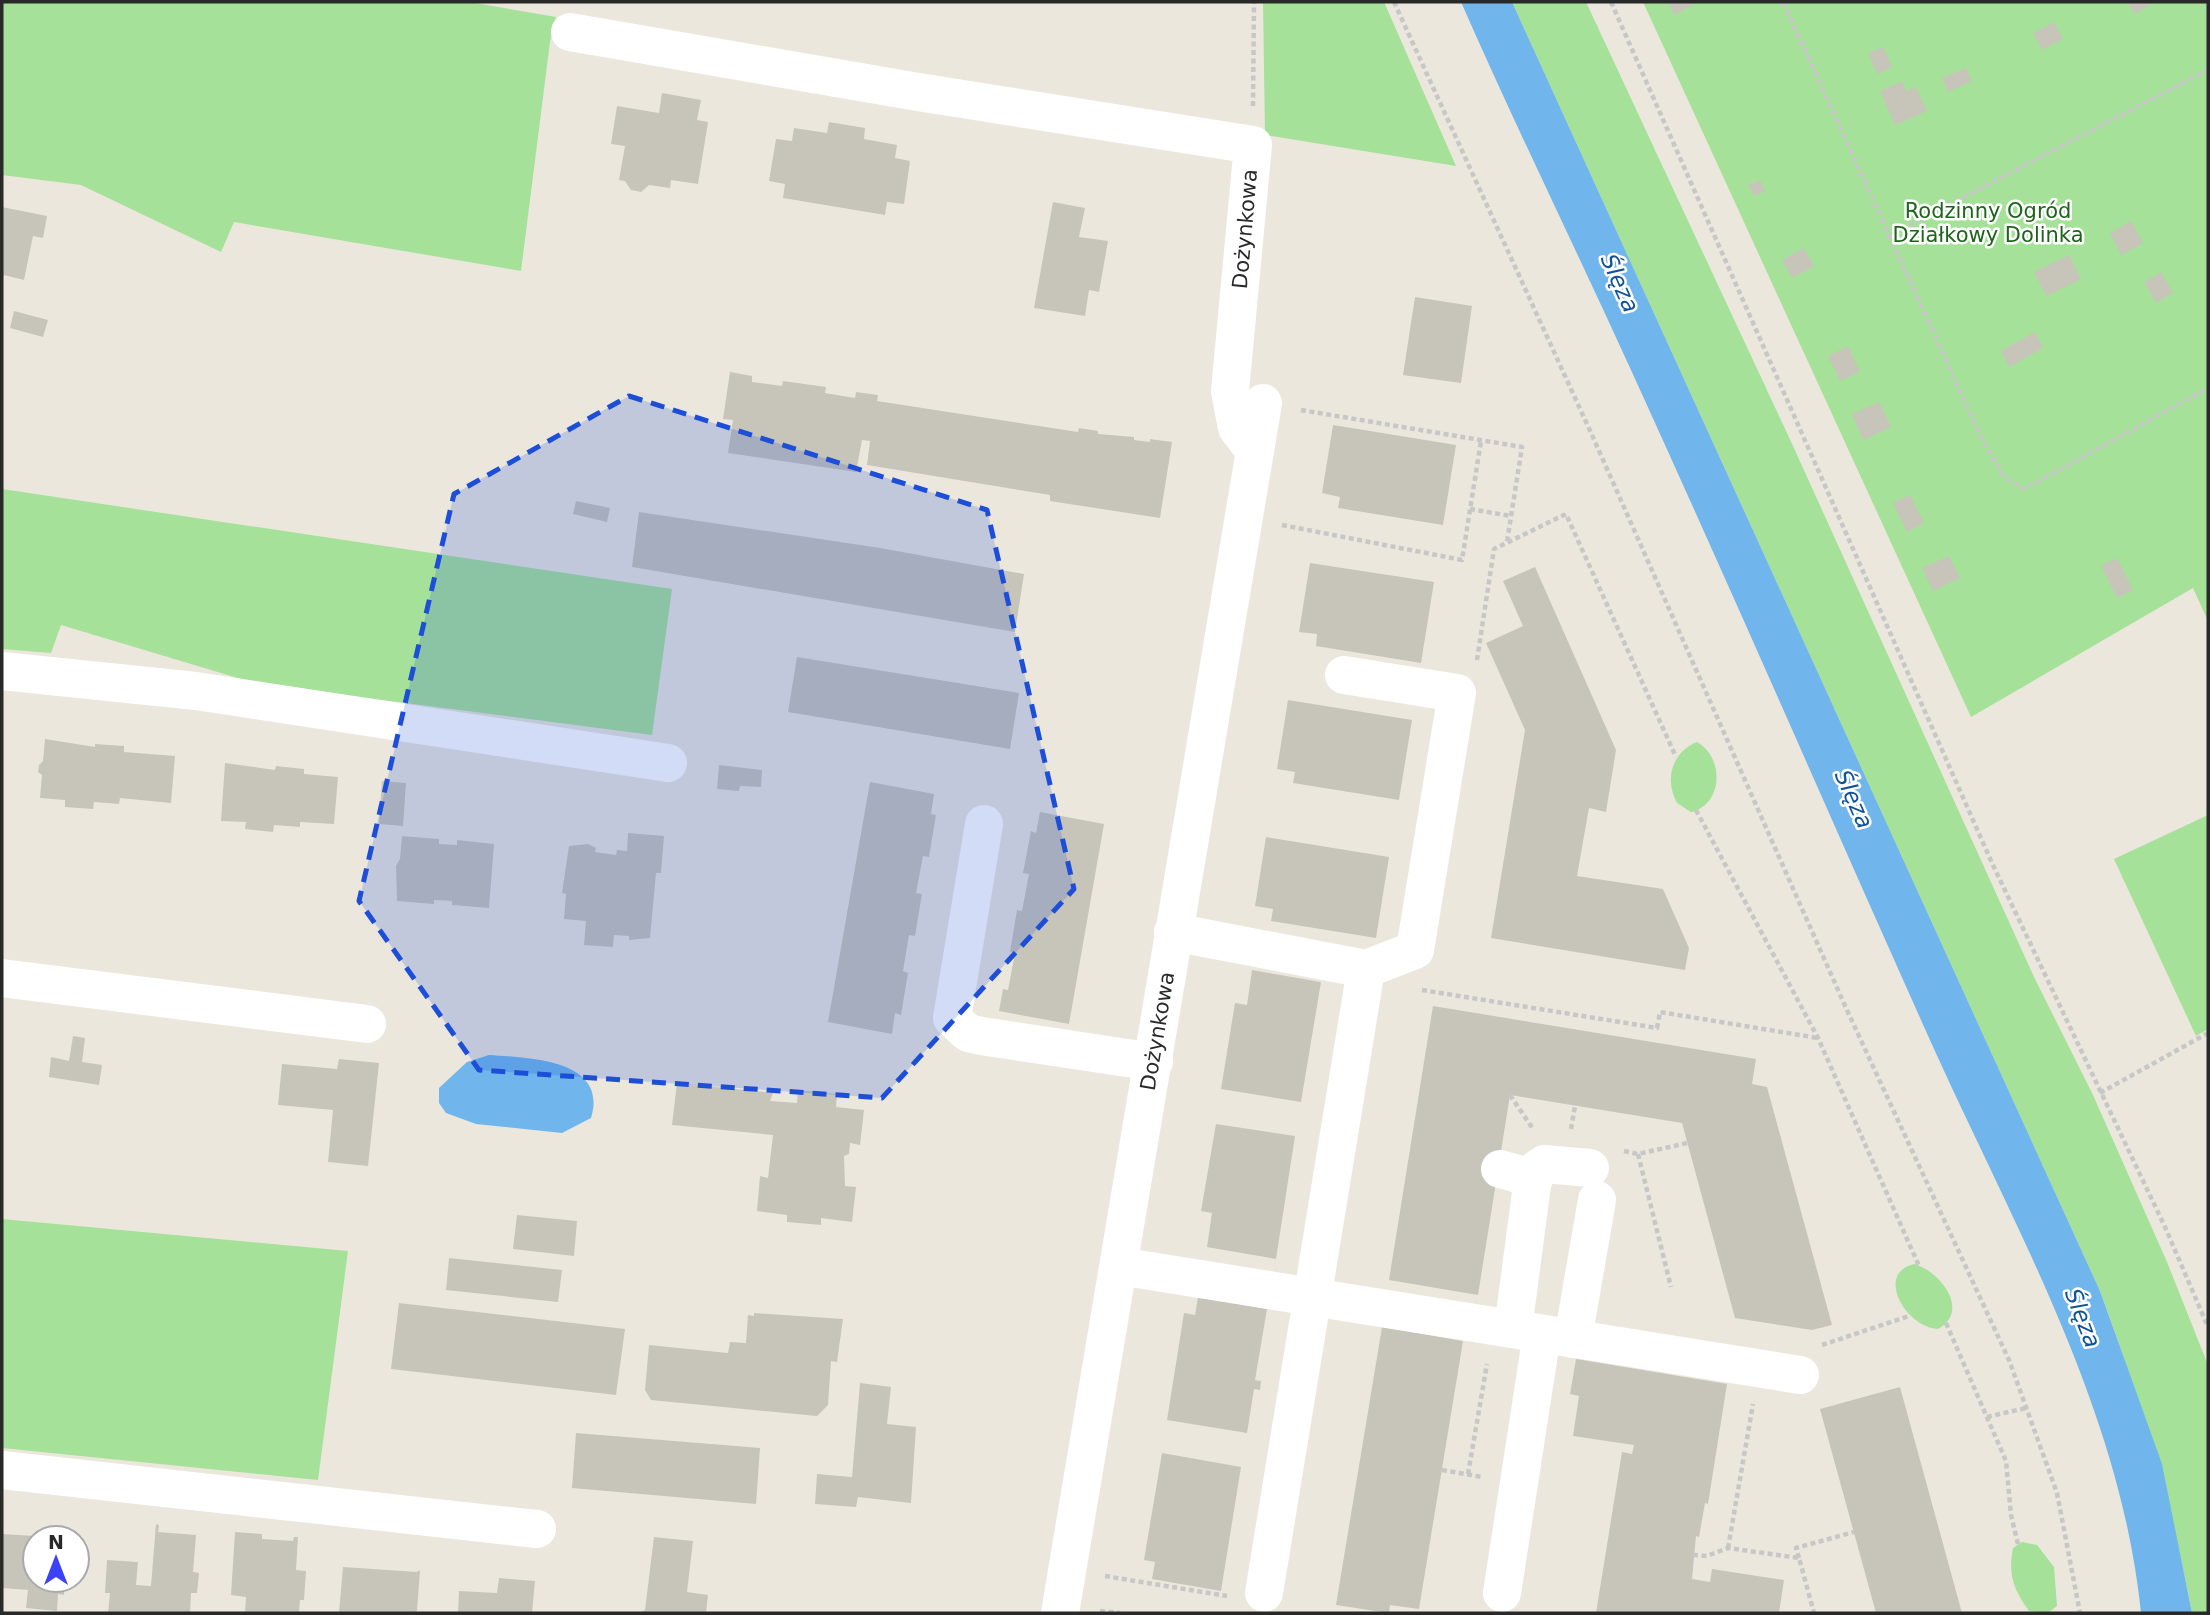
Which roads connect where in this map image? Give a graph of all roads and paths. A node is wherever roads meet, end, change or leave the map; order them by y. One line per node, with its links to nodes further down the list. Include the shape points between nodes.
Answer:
1 (1254, 2): 7 (path, Dożynkowa)
2 (1394, 2): 44 (path, via 1846,1008 1952,1233)
3 (1611, 2): 31 (path, via 1992,863)
4 (1783, 2): 8 (path)
5 (570, 33): 7 (street)
6 (2208, 70): 8 (path)
7 (1253, 145): 12 (street, Dożynkowa, via 1230,391 1237,428)
8 (1888, 237): 9 (path, via 1981,437 2004,477 2024,489)
9 (2208, 388)
10 (1280, 407): 11 (path); 12 (street, Dożynkowa)
11 (1481, 440): 13 (path); 14 (path, via 1522,447)
12 (1254, 450): 24 (street, Dożynkowa)
13 (1470, 509): 14 (path); 15 (path, via 1462,560)
14 (1511, 516): 16 (path)
15 (1281, 525)
16 (1507, 542): 19 (path, via 1494,549 1476,670); 20 (path, via 1566,514)
17 (2, 671): 21 (street, via 196,691)
18 (1344, 676): 19 (street)
19 (1457, 693): 25 (street, via 1415,950)
20 (1676, 757)
21 (668, 763)
22 (1696, 810): 29 (path)
23 (984, 824): 30 (street, via 952,1018 981,1036)
24 (1173, 932): 25 (street); 30 (street, Dożynkowa)
25 (1365, 975): 29 (path, via 1657,1028 1660,1012); 38 (street)
26 (2, 978): 27 (street)
27 (367, 1024)
28 (2208, 1033): 31 (path)
29 (1818, 1038): 36 (path)
30 (1154, 1062): 35 (street, Dożynkowa)
31 (2101, 1093): 40 (path)
32 (1576, 1106): 34 (path)
33 (1638, 1153): 37 (path)
34 (1585, 1170): 41 (street); 41 (street, via 1544,1164 1516,1177)
35 (1119, 1266): 38 (street); 58 (street, Dożynkowa)
36 (1919, 1266)
37 (1671, 1287)
38 (1315, 1296): 41 (street); 56 (street)
39 (1946, 1324): 45 (path)
40 (2208, 1327)
41 (1530, 1332): 42 (street); 47 (path); 55 (street)
42 (1758, 1369): 43 (street); 51 (path)
43 (1800, 1375)
44 (2026, 1408): 45 (path); 61 (path, via 2057,1493)
45 (1987, 1417): 50 (path, via 2006,1461)
46 (2, 1470): 48 (street)
47 (1468, 1474)
48 (537, 1529)
49 (1854, 1532): 53 (path, via 1796,1548)
50 (2018, 1544)
51 (1728, 1548): 52 (path, via 1707,1556); 53 (path)
52 (1693, 1555)
53 (1799, 1558): 60 (path)
54 (1103, 1575): 56 (path)
55 (1502, 1593)
56 (1247, 1595)
57 (1107, 1612): 59 (path)
58 (1060, 1613)
59 (1120, 1613)
60 (1814, 1613)
61 (2080, 1613)

